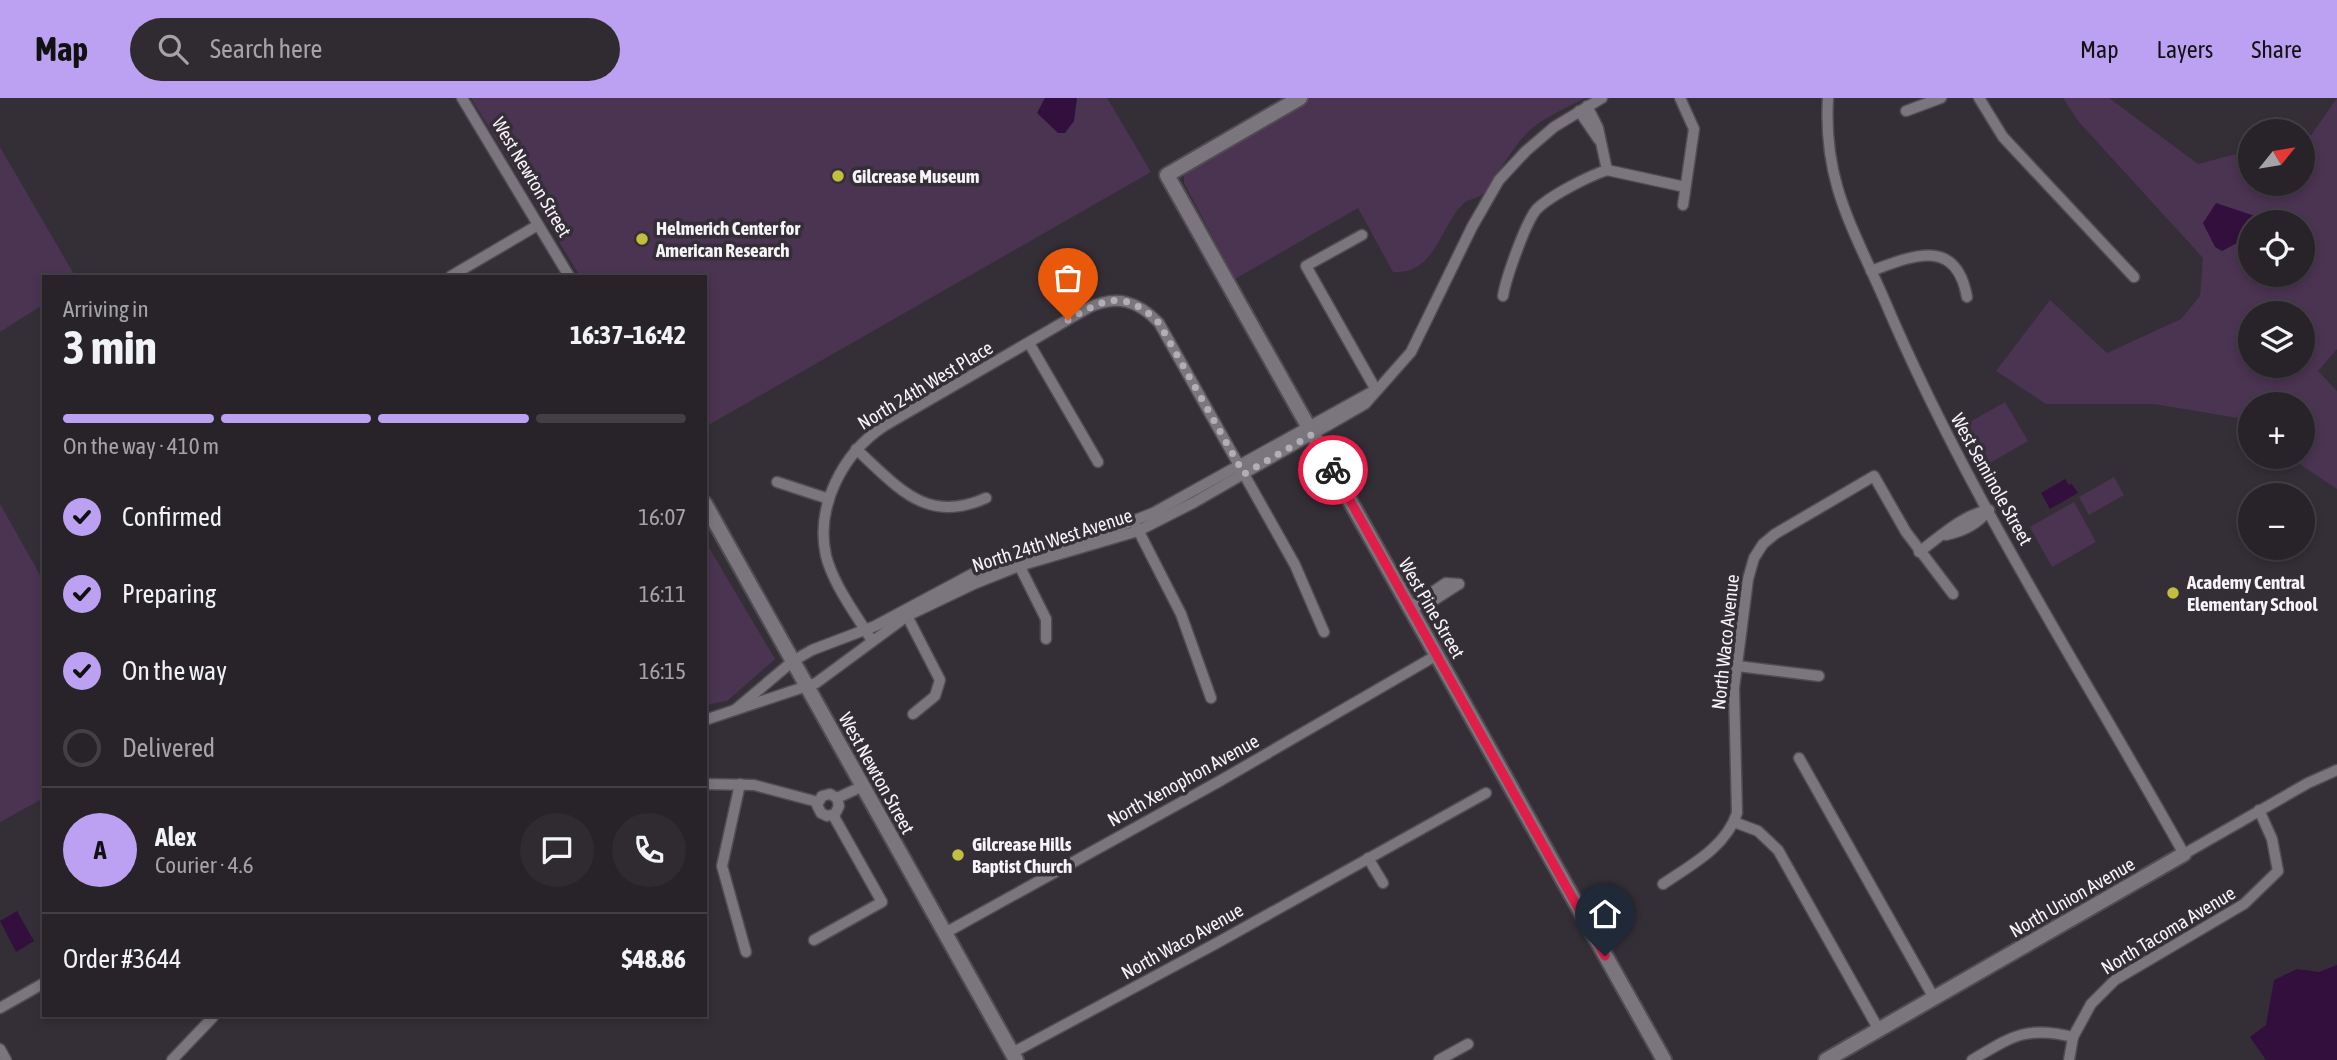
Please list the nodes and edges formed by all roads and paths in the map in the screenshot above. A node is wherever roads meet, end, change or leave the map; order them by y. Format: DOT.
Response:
graph roads {
  1 [pos="463,98"];
  2 [pos="1300,98"];
  3 [pos="1602,98"];
  4 [pos="1679,98"];
  5 [pos="1828,98"];
  6 [pos="1941,98"];
  7 [pos="1979,98"];
  8 [pos="1583,109"];
  9 [pos="1906,111"];
  10 [pos="1607,170"];
  11 [pos="1685,187"];
  12 [pos="1683,205"];
  13 [pos="538,225"];
  14 [pos="1362,234"];
  15 [pos="1871,271"];
  16 [pos="453,275"];
  17 [pos="568,275"];
  18 [pos="2134,277"];
  19 [pos="1503,296"];
  20 [pos="1967,296"];
  21 [pos="1029,343"];
  22 [pos="1376,390"];
  23 [pos="1310,430"];
  24 [pos="856,449"];
  25 [pos="1098,462"];
  26 [pos="1241,469"];
  27 [pos="777,482"];
  28 [pos="986,498"];
  29 [pos="829,499"];
  30 [pos="707,508"];
  31 [pos="1989,510"];
  32 [pos="1136,526"];
  33 [pos="1919,552"];
  34 [pos="1017,562"];
  35 [pos="1953,594"];
  36 [pos="906,613"];
  37 [pos="865,630"];
  38 [pos="1324,632"];
  39 [pos="1046,639"];
  40 [pos="872,641"];
  41 [pos="1437,655"];
  42 [pos="793,661"];
  43 [pos="1737,666"];
  44 [pos="1819,676"];
  45 [pos="807,687"];
  46 [pos="1211,698"];
  47 [pos="735,711"];
  48 [pos="913,714"];
  49 [pos="707,719"];
  50 [pos="1799,758"];
  51 [pos="2337,770"];
  52 [pos="707,784"];
  53 [pos="740,784"];
  54 [pos="863,786"];
  55 [pos="1486,793"];
  56 [pos="837,798"];
  57 [pos="818,802"];
  58 [pos="2259,810"];
  59 [pos="834,815"];
  60 [pos="1734,822"];
  61 [pos="2184,854"];
  62 [pos="1368,858"];
  63 [pos="1383,883"];
  64 [pos="1663,884"];
  65 [pos="945,933"];
  66 [pos="814,940"];
  67 [pos="746,952"];
  68 [pos="42,984"];
  69 [pos="1934,998"];
  70 [pos="0,1008"];
  71 [pos="213,1017"];
  72 [pos="1879,1030"];
  73 [pos="2073,1037"];
  74 [pos="1468,1044"];
  75 [pos="0,1049"];
  76 [pos="1014,1056"];
  77 [pos="6,1060"];
  78 [pos="172,1060"];
  79 [pos="1438,1060"];
  80 [pos="1664,1060"];
  81 [pos="1826,1060"];
  82 [pos="1972,1060"];
  83 [pos="2069,1060"];
  1 -- 13 [label="street, West Newton Street"];
  2 -- 23 [label="street, West Pine Street"];
  3 -- 8 [label="street, North 24th West Avenue"];
  4 -- 11 [label="street"];
  5 -- 15 [label="street, West Seminole Street"];
  6 -- 9 [label="street"];
  7 -- 18 [label="street"];
  8 -- 10 [label="street"];
  8 -- 22 [label="street, North 24th West Avenue"];
  10 -- 11 [label="street"];
  10 -- 19 [label="street"];
  11 -- 12 [label="street"];
  13 -- 16 [label="street"];
  13 -- 17 [label="street, West Newton Street"];
  14 -- 22 [label="street"];
  15 -- 20 [label="street"];
  15 -- 31 [label="street, West Seminole Street"];
  21 -- 24 [label="street, North 24th West Place"];
  21 -- 25 [label="street"];
  21 -- 26 [label="street, North 24th West Place"];
  22 -- 23 [label="street, North 24th West Avenue"];
  23 -- 26 [label="street, North 24th West Avenue"];
  23 -- 41 [label="street, West Pine Street"];
  24 -- 28 [label="street"];
  24 -- 29 [label="street, North 24th West Place"];
  26 -- 32 [label="street, North 24th West Avenue"];
  26 -- 38 [label="street"];
  27 -- 29 [label="street"];
  29 -- 37 [label="street, North 24th West Place"];
  30 -- 42 [label="street, West Newton Street"];
  31 -- 33 [label="street"];
  31 -- 61 [label="street, West Seminole Street"];
  32 -- 34 [label="street, North 24th West Avenue"];
  32 -- 46 [label="street"];
  33 -- 35 [label="street"];
  33 -- 43 [label="street, North Waco Avenue"];
  34 -- 36 [label="street, North 24th West Avenue"];
  34 -- 39 [label="street"];
  36 -- 37 [label="street, North 24th West Avenue"];
  36 -- 40 [label="street, North 24th West Avenue"];
  36 -- 48 [label="street"];
  37 -- 40 [label="street, North 24th West Place"];
  37 -- 42 [label="street, North 24th West Avenue"];
  40 -- 45 [label="street, North 24th West Avenue"];
  41 -- 65 [label="street, North Xenophon Avenue"];
  41 -- 80 [label="street, West Pine Street"];
  42 -- 45 [label="street, West Newton Street"];
  42 -- 47 [label="street, North 24th West Avenue"];
  43 -- 44 [label="street"];
  43 -- 60 [label="street, North Waco Avenue"];
  45 -- 47 [label="street, North 24th West Avenue"];
  45 -- 54 [label="street, West Newton Street"];
  47 -- 49 [label="street, North 24th West Avenue"];
  50 -- 69 [label="street"];
  51 -- 58 [label="street, North Union Avenue"];
  52 -- 53 [label="street"];
  53 -- 57 [label="street"];
  53 -- 67 [label="street"];
  54 -- 56 [label="street"];
  54 -- 65 [label="street, West Newton Street"];
  55 -- 62 [label="street, North Waco Avenue"];
  56 -- 57 [label="street"];
  56 -- 59 [label="street"];
  57 -- 59 [label="street"];
  58 -- 61 [label="street, North Union Avenue"];
  58 -- 73 [label="street, North Tacoma Avenue"];
  59 -- 66 [label="street"];
  60 -- 64 [label="street"];
  60 -- 72 [label="street"];
  61 -- 69 [label="street, North Union Avenue"];
  62 -- 63 [label="street"];
  62 -- 76 [label="street, North Waco Avenue"];
  65 -- 76 [label="street, West Newton Street"];
  68 -- 70 [label="street"];
  69 -- 72 [label="street, North Union Avenue"];
  71 -- 78 [label="street"];
  72 -- 81 [label="street, North Union Avenue"];
  73 -- 82 [label="street"];
  73 -- 83 [label="street, North Tacoma Avenue"];
  74 -- 79 [label="street"];
  75 -- 77 [label="street"];
}
